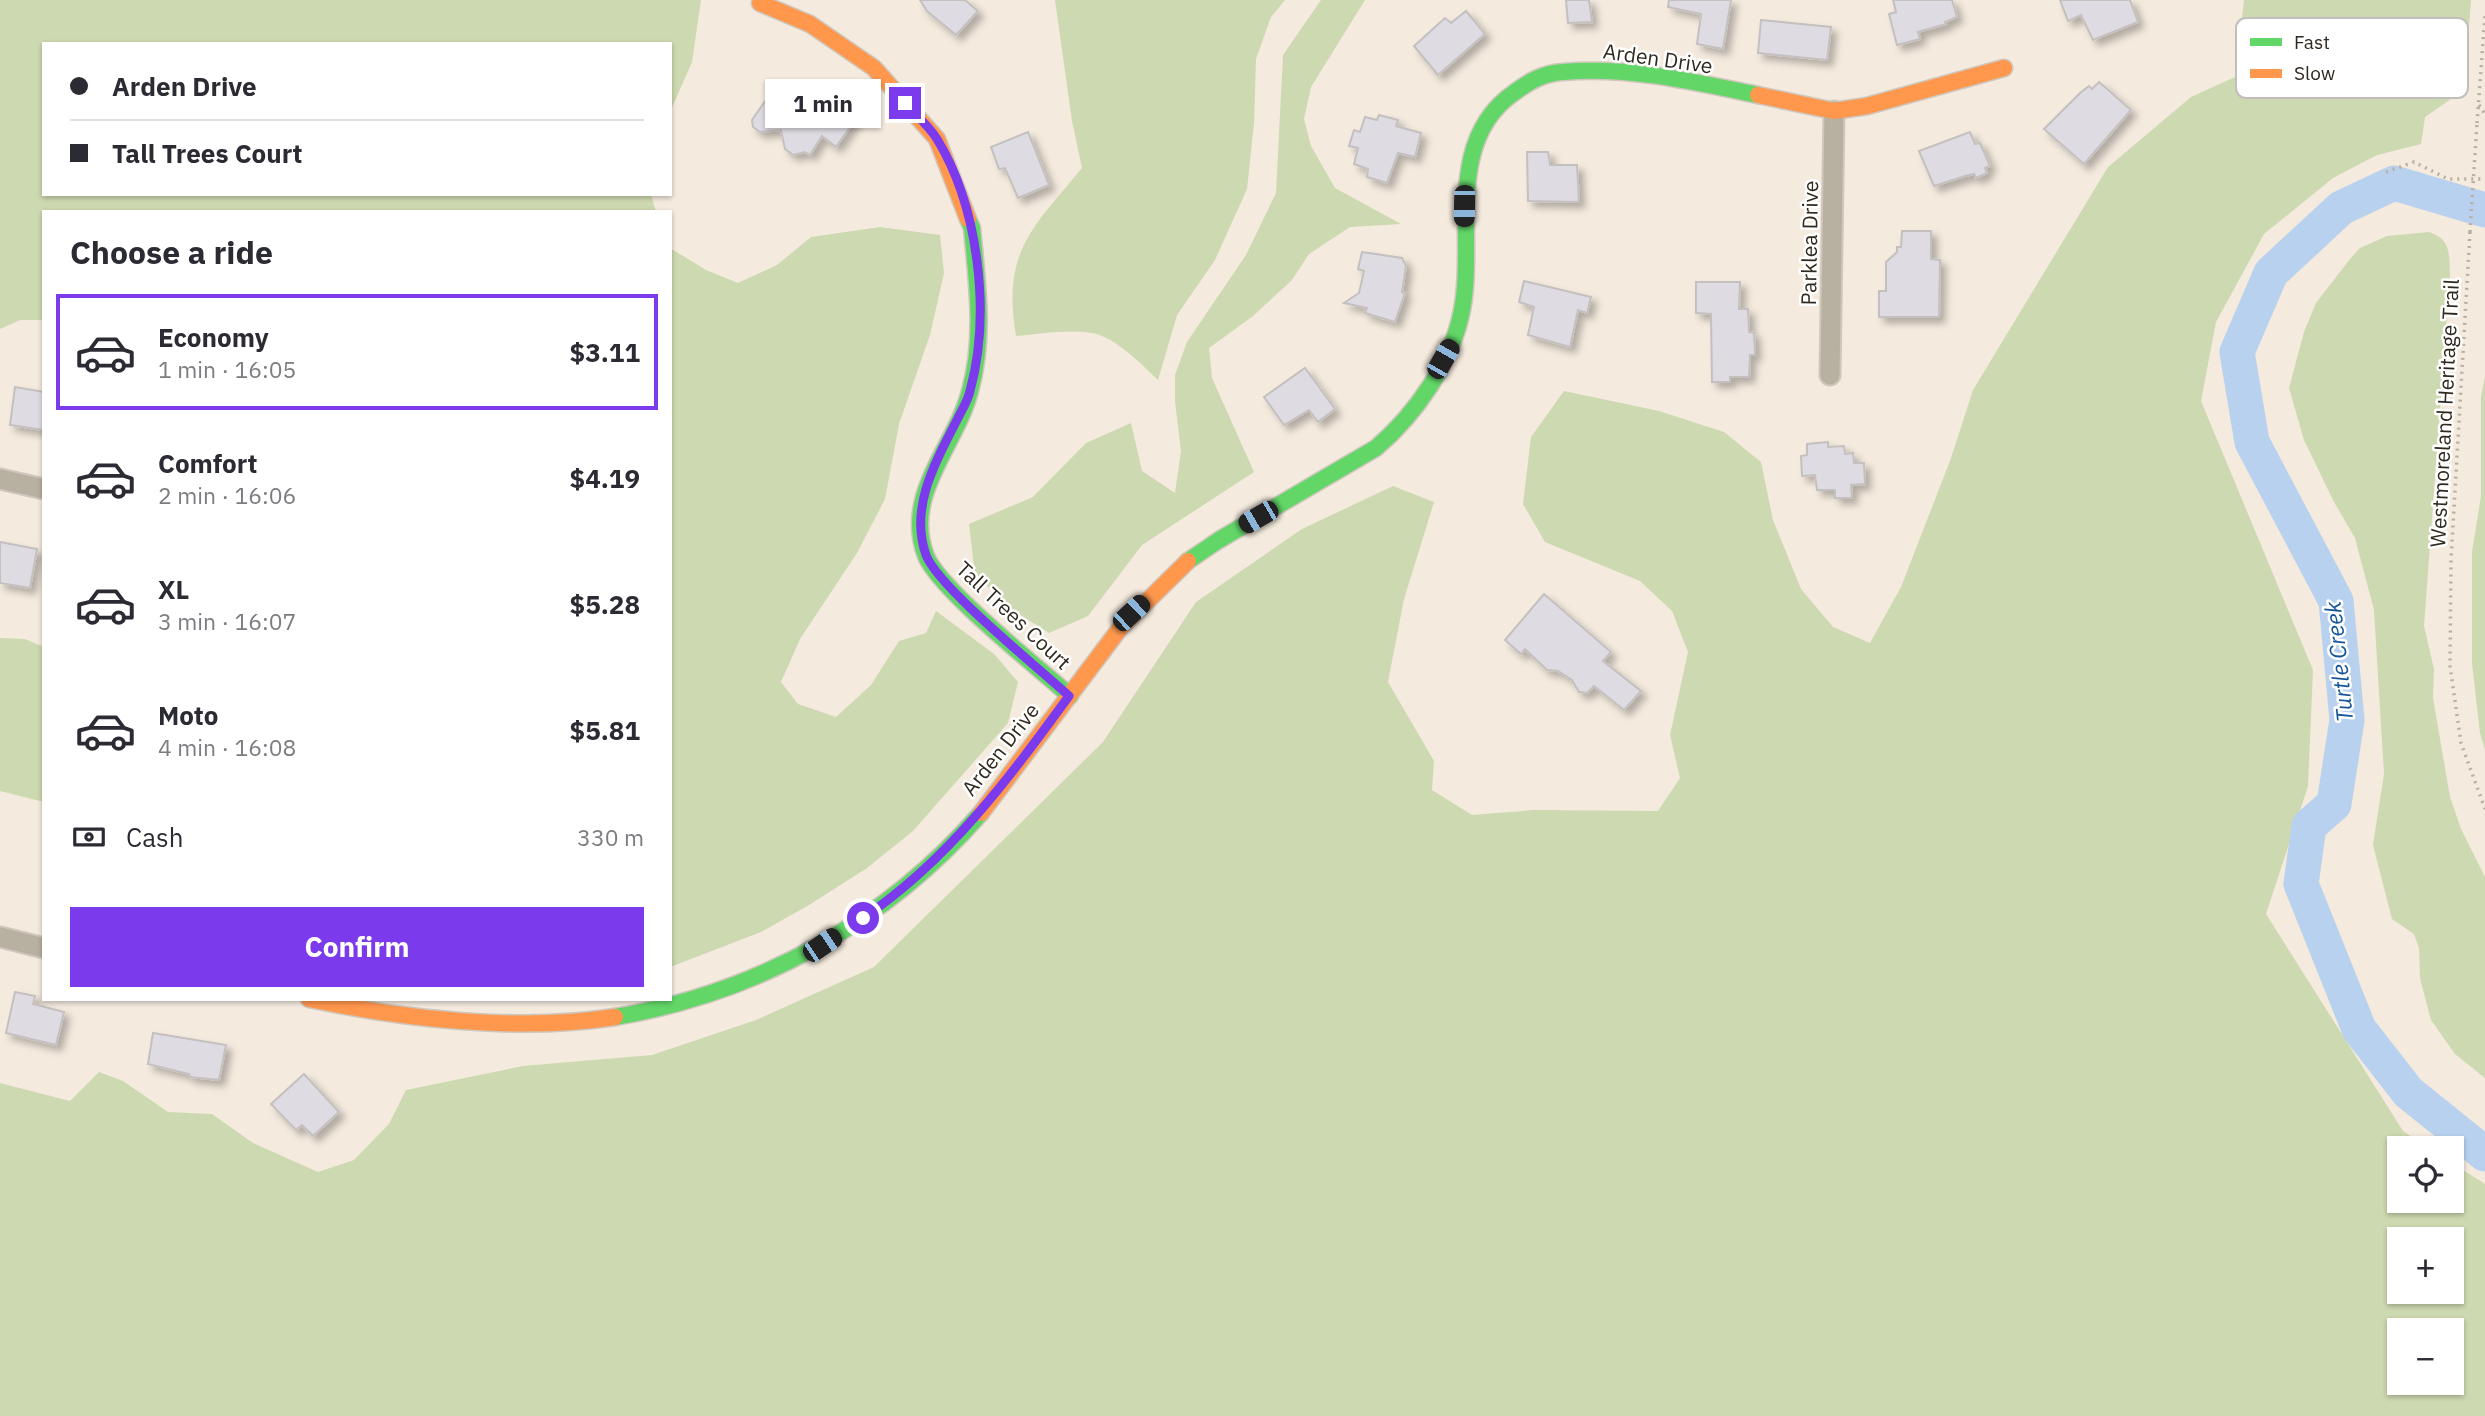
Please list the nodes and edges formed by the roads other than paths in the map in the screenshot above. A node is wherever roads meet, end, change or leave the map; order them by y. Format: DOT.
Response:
graph roads {
  1 [pos="760,4"];
  2 [pos="2004,68"];
  3 [pos="1834,111"];
  4 [pos="1830,375"];
  5 [pos="0,479"];
  6 [pos="42,489"];
  7 [pos="1069,696"];
  8 [pos="0,937"];
  9 [pos="42,948"];
  10 [pos="317,1001"];
  1 -- 7 [label="street, Tall Trees Court"];
  2 -- 3 [label="street, Arden Drive"];
  3 -- 4 [label="street, Parklea Drive"];
  3 -- 7 [label="street, Arden Drive"];
  5 -- 6 [label="street"];
  7 -- 10 [label="street, Arden Drive"];
  8 -- 9 [label="street"];
}
